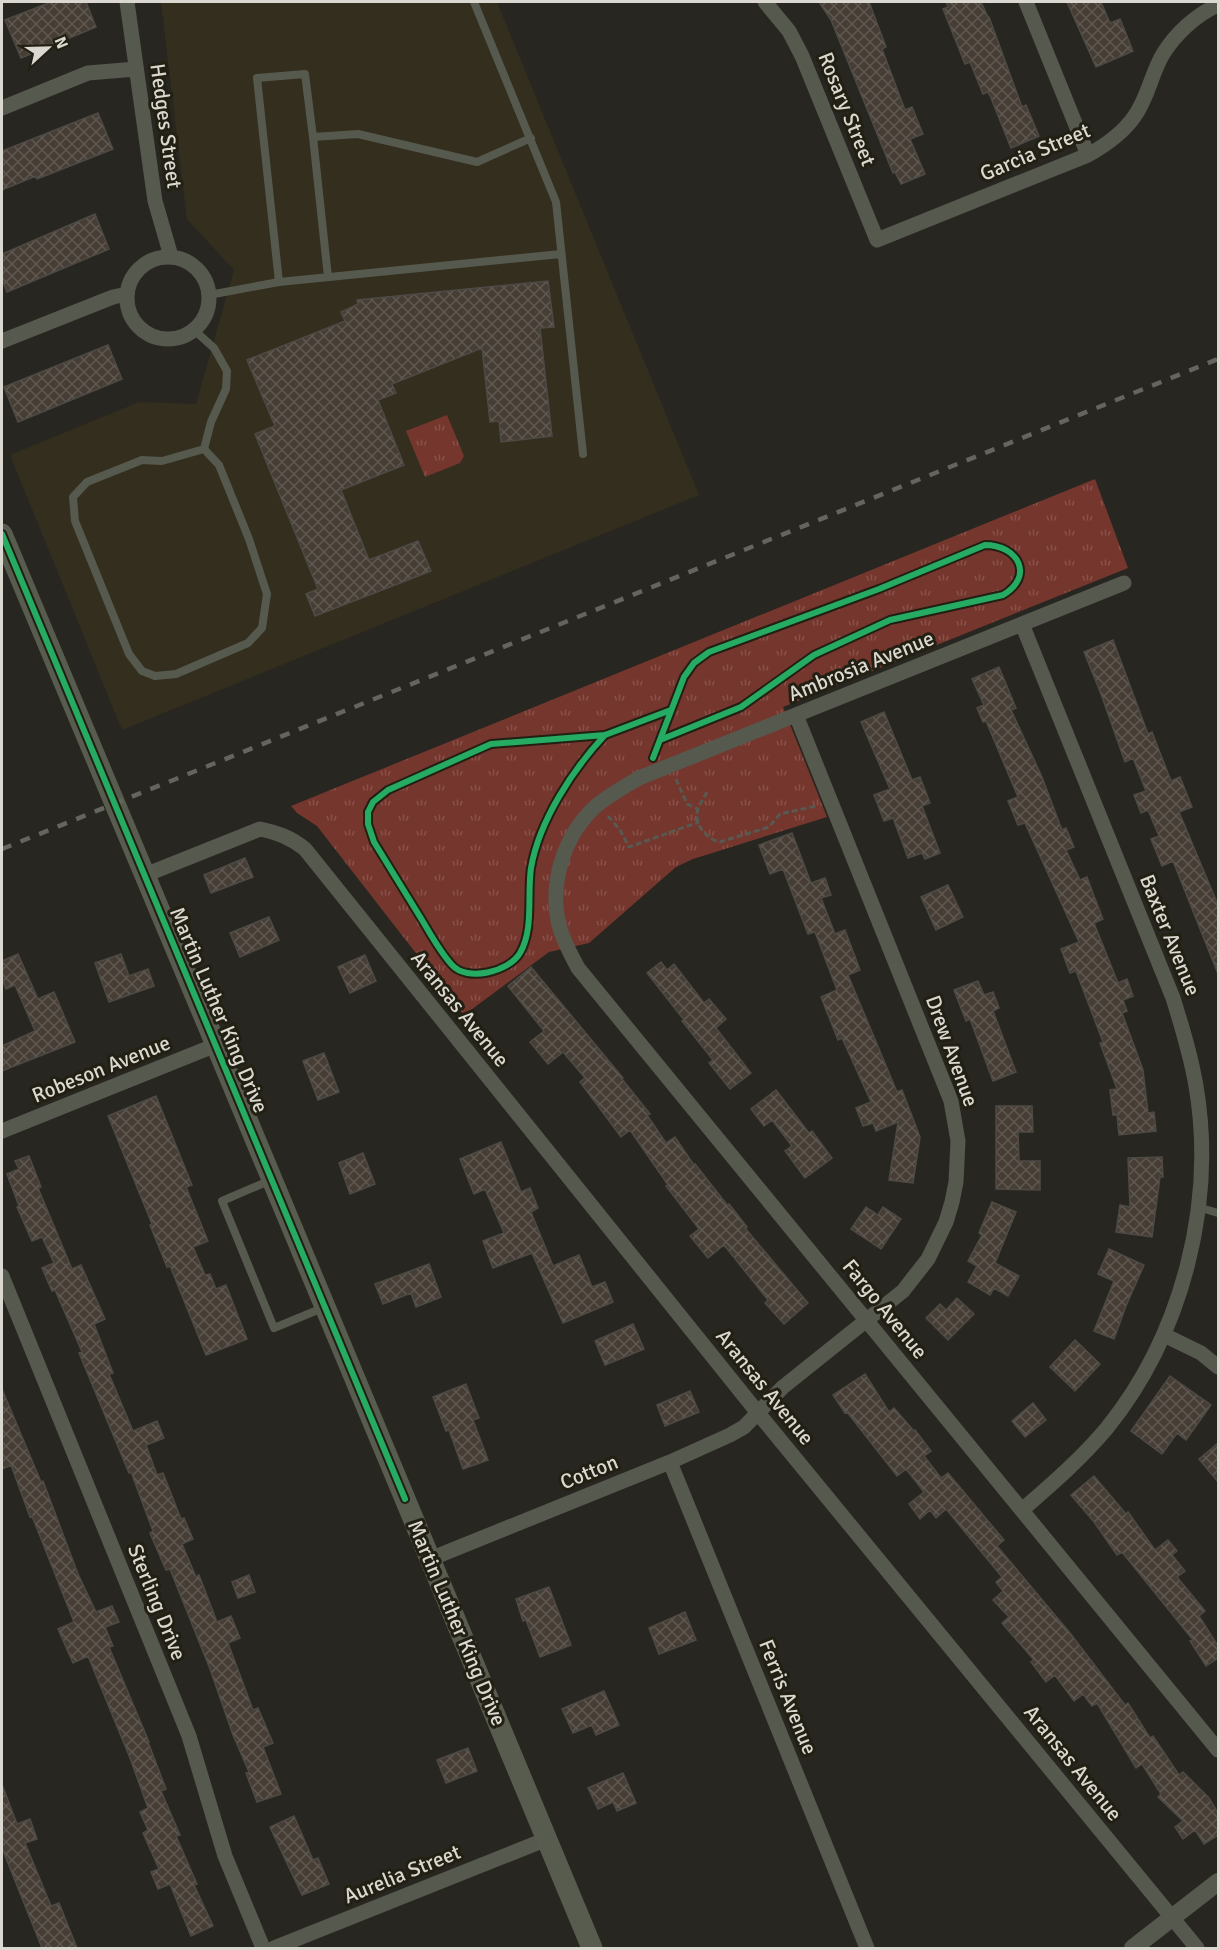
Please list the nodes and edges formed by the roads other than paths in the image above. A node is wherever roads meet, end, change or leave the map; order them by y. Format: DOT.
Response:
graph roads {
  1 [pos="127,2"];
  2 [pos="474,2"];
  3 [pos="765,2"];
  4 [pos="1026,2"];
  5 [pos="1218,5"];
  6 [pos="136,69"];
  7 [pos="2,108"];
  8 [pos="314,136"];
  9 [pos="531,138"];
  10 [pos="1088,155"];
  11 [pos="877,240"];
  12 [pos="561,254"];
  13 [pos="171,256"];
  14 [pos="328,277"];
  15 [pos="279,282"];
  16 [pos="127,294"];
  17 [pos="209,295"];
  18 [pos="194,330"];
  19 [pos="2,341"];
  20 [pos="204,448"];
  21 [pos="583,454"];
  22 [pos="2,534"];
  23 [pos="1124,583"];
  24 [pos="1022,624"];
  25 [pos="796,715"];
  26 [pos="145,875"];
  27 [pos="557,879"];
  28 [pos="216,1045"];
  29 [pos="2,1131"];
  30 [pos="273,1180"];
  31 [pos="1198,1208"];
  32 [pos="1218,1213"];
  33 [pos="2,1276"];
  34 [pos="325,1307"];
  35 [pos="867,1321"];
  36 [pos="1164,1335"];
  37 [pos="1218,1367"];
  38 [pos="758,1413"];
  39 [pos="670,1462"];
  40 [pos="1022,1510"];
  41 [pos="430,1559"];
  42 [pos="1218,1750"];
  43 [pos="547,1839"];
  44 [pos="1218,1882"];
  45 [pos="1173,1919"];
  46 [pos="1138,1947"];
  47 [pos="263,1948"];
  48 [pos="274,1948"];
  49 [pos="592,1948"];
  50 [pos="867,1948"];
  51 [pos="1197,1948"];
  1 -- 6 [label="street, Hedges Street"];
  2 -- 9 [label="lane"];
  3 -- 11 [label="street, Rosary Street"];
  4 -- 10 [label="street"];
  5 -- 10 [label="street, Garcia Street"];
  6 -- 7 [label="street"];
  6 -- 13 [label="street, Hedges Street"];
  8 -- 9 [label="lane"];
  8 -- 14 [label="lane"];
  8 -- 15 [label="lane"];
  9 -- 12 [label="lane"];
  10 -- 11 [label="street, Garcia Street"];
  12 -- 14 [label="lane"];
  12 -- 21 [label="lane"];
  13 -- 16 [label="street"];
  13 -- 17 [label="street"];
  14 -- 15 [label="lane"];
  15 -- 17 [label="lane"];
  16 -- 18 [label="street"];
  16 -- 19 [label="street"];
  17 -- 18 [label="street"];
  18 -- 20 [label="lane"];
  20 -- 20 [label="lane"];
  22 -- 26 [label="main road, Martin Luther King Drive"];
  23 -- 24 [label="street, Ambrosia Avenue"];
  24 -- 25 [label="street, Ambrosia Avenue"];
  24 -- 31 [label="street, Baxter Avenue"];
  25 -- 27 [label="street, Ambrosia Avenue"];
  25 -- 35 [label="street, Drew Avenue"];
  26 -- 28 [label="main road, Martin Luther King Drive"];
  26 -- 38 [label="street, Aransas Avenue"];
  27 -- 35 [label="street, Fargo Avenue"];
  28 -- 29 [label="street, Robeson Avenue"];
  28 -- 30 [label="main road, Martin Luther King Drive"];
  30 -- 34 [label="main road, Martin Luther King Drive"];
  30 -- 34 [label="lane"];
  31 -- 32 [label="lane"];
  31 -- 36 [label="street, Baxter Avenue"];
  33 -- 47 [label="street, Sterling Drive"];
  34 -- 41 [label="main road, Martin Luther King Drive"];
  35 -- 38 [label="street, Drew Avenue"];
  35 -- 40 [label="street, Fargo Avenue"];
  36 -- 37 [label="street"];
  36 -- 40 [label="street, Baxter Avenue"];
  38 -- 39 [label="street, Cotton"];
  38 -- 45 [label="street, Aransas Avenue"];
  39 -- 41 [label="street, Cotton"];
  39 -- 50 [label="street, Ferris Avenue"];
  40 -- 42 [label="street, Fargo Avenue"];
  41 -- 43 [label="main road, Martin Luther King Drive"];
  43 -- 48 [label="street, Aurelia Street"];
  43 -- 49 [label="main road, Martin Luther King Drive"];
  44 -- 45 [label="street"];
  45 -- 46 [label="street"];
  45 -- 51 [label="street, Aransas Avenue"];
}
